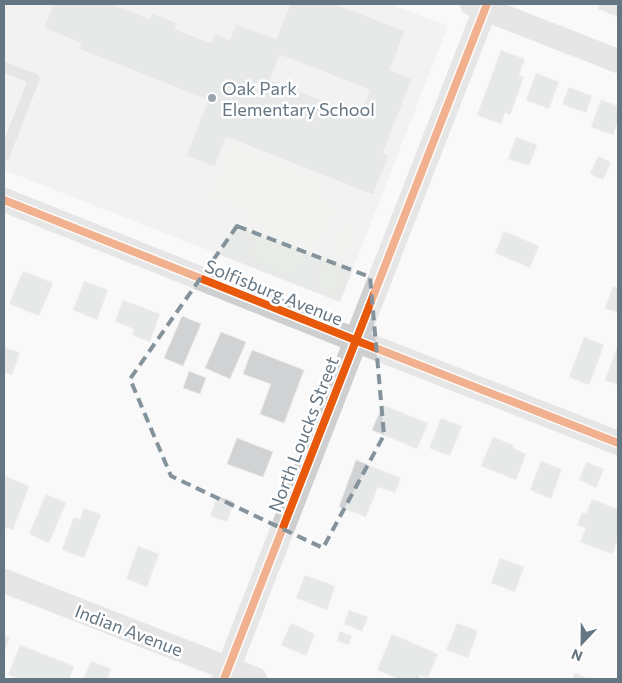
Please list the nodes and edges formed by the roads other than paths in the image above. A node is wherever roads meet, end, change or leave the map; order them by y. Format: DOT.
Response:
graph roads {
  1 [pos="482,5"];
  2 [pos="618,61"];
  3 [pos="4,67"];
  4 [pos="4,122"];
  5 [pos="15,127"];
  6 [pos="4,156"];
  7 [pos="4,200"];
  8 [pos="355,340"];
  9 [pos="618,443"];
  10 [pos="4,580"];
  11 [pos="226,674"];
  12 [pos="255,679"];
  1 -- 2 [label="street"];
  1 -- 8 [label="street, North Loucks Street"];
  3 -- 5 [label="lane"];
  4 -- 5 [label="lane"];
  5 -- 6 [label="lane"];
  7 -- 8 [label="street, Solfisburg Avenue"];
  8 -- 9 [label="street, Solfisburg Avenue"];
  8 -- 11 [label="street, North Loucks Street"];
  10 -- 11 [label="street, Indian Avenue"];
  11 -- 12 [label="street, Indian Avenue"];
}
